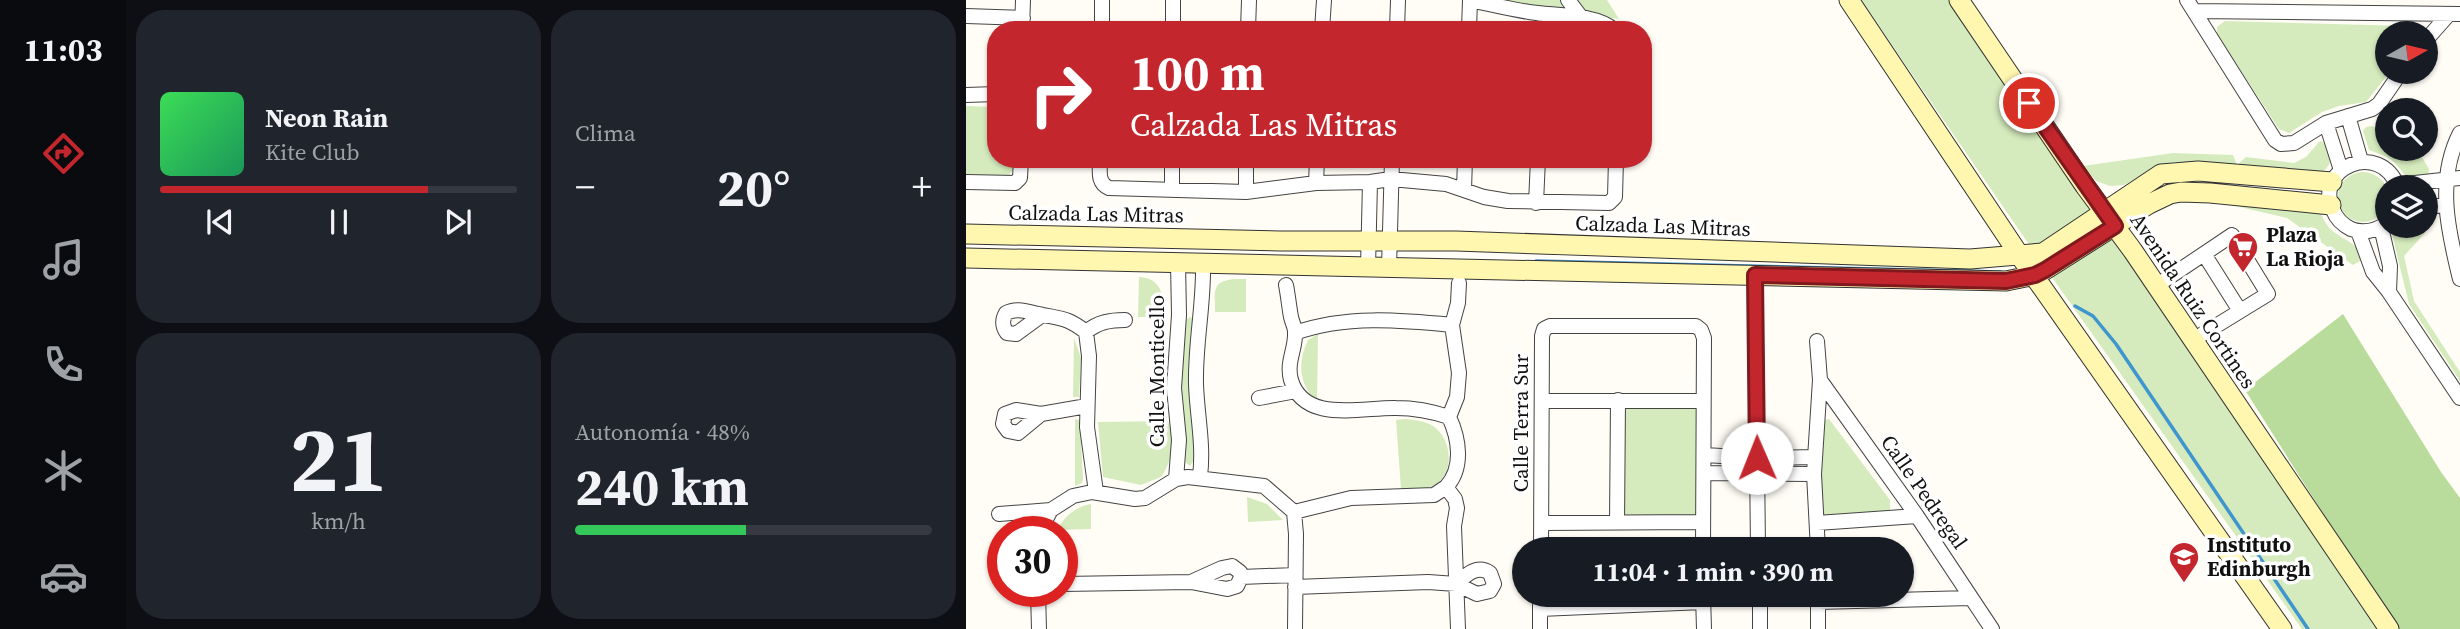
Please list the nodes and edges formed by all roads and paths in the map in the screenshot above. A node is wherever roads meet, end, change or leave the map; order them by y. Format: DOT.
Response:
graph roads {
  1 [pos="1023,0"];
  2 [pos="1102,0"];
  3 [pos="1173,0"];
  4 [pos="1249,0"];
  5 [pos="1324,0"];
  6 [pos="1398,0"];
  7 [pos="1470,0"];
  8 [pos="1568,0"];
  9 [pos="1849,0"];
  10 [pos="1959,0"];
  11 [pos="2191,5"];
  12 [pos="2364,7"];
  13 [pos="1545,14"];
  14 [pos="2454,14"];
  15 [pos="966,16"];
  16 [pos="1581,18"];
  17 [pos="1002,21"];
  18 [pos="1023,21"];
  19 [pos="1102,21"];
  20 [pos="1173,21"];
  21 [pos="1248,21"];
  22 [pos="1323,21"];
  23 [pos="1397,21"];
  24 [pos="1469,21"];
  25 [pos="1545,21"];
  26 [pos="1593,21"];
  27 [pos="2438,29"];
  28 [pos="2393,84"];
  29 [pos="987,94"];
  30 [pos="966,95"];
  31 [pos="2347,116"];
  32 [pos="2326,123"];
  33 [pos="2460,133"];
  34 [pos="2361,162"];
  35 [pos="1020,168"];
  36 [pos="1100,168"];
  37 [pos="1172,168"];
  38 [pos="1246,168"];
  39 [pos="1317,168"];
  40 [pos="1392,168"];
  41 [pos="1465,168"];
  42 [pos="1538,168"];
  43 [pos="1616,168"];
  44 [pos="2212,172"];
  45 [pos="2391,175"];
  46 [pos="2337,176"];
  47 [pos="2273,177"];
  48 [pos="2453,178"];
  49 [pos="1391,179"];
  50 [pos="966,182"];
  51 [pos="1370,182"];
  52 [pos="1316,183"];
  53 [pos="2085,186"];
  54 [pos="1172,190"];
  55 [pos="1464,190"];
  56 [pos="1245,192"];
  57 [pos="2210,193"];
  58 [pos="2271,199"];
  59 [pos="2138,200"];
  60 [pos="1536,203"];
  61 [pos="2331,205"];
  62 [pos="2445,205"];
  63 [pos="2438,206"];
  64 [pos="2110,220"];
  65 [pos="2375,230"];
  66 [pos="2358,231"];
  67 [pos="966,234"];
  68 [pos="2386,238"];
  69 [pos="1368,240"];
  70 [pos="1389,241"];
  71 [pos="2133,251"];
  72 [pos="2204,254"];
  73 [pos="2020,256"];
  74 [pos="966,258"];
  75 [pos="1178,263"];
  76 [pos="1203,264"];
  77 [pos="1368,268"];
  78 [pos="1389,268"];
  79 [pos="1755,275"];
  80 [pos="2035,275"];
  81 [pos="2460,279"];
  82 [pos="1459,283"];
  83 [pos="1286,285"];
  84 [pos="2156,286"];
  85 [pos="2389,292"];
  86 [pos="2240,311"];
  87 [pos="1042,315"];
  88 [pos="1125,320"];
  89 [pos="1452,325"];
  90 [pos="1086,332"];
  91 [pos="1295,333"];
  92 [pos="2193,340"];
  93 [pos="1817,341"];
  94 [pos="1820,380"];
  95 [pos="1296,391"];
  96 [pos="1259,398"];
  97 [pos="2460,398"];
  98 [pos="1618,400"];
  99 [pos="1542,401"];
  100 [pos="1703,401"];
  101 [pos="1087,406"];
  102 [pos="1041,414"];
  103 [pos="1449,417"];
  104 [pos="1704,455"];
  105 [pos="1815,457"];
  106 [pos="1757,458"];
  107 [pos="1704,473"];
  108 [pos="1756,474"];
  109 [pos="1814,474"];
  110 [pos="1188,477"];
  111 [pos="1446,487"];
  112 [pos="1097,492"];
  113 [pos="1051,510"];
  114 [pos="1294,512"];
  115 [pos="999,514"];
  116 [pos="1048,516"];
  117 [pos="1917,516"];
  118 [pos="1703,522"];
  119 [pos="1541,523"];
  120 [pos="1617,523"];
  121 [pos="1817,523"];
  122 [pos="1541,537"];
  123 [pos="1703,537"];
  124 [pos="1758,537"];
  125 [pos="1818,537"];
  126 [pos="1295,581"];
  127 [pos="1078,583"];
  128 [pos="1456,584"];
  129 [pos="1914,598"];
  130 [pos="1970,598"];
  131 [pos="1038,607"];
  132 [pos="1540,607"];
  133 [pos="1703,607"];
  134 [pos="1760,607"];
  135 [pos="1818,607"];
  136 [pos="1039,629"];
  137 [pos="1295,629"];
  138 [pos="1458,629"];
  139 [pos="1540,629"];
  140 [pos="1704,629"];
  141 [pos="1760,629"];
  142 [pos="1818,629"];
  143 [pos="1992,629"];
  144 [pos="2282,629"];
  145 [pos="2389,629"];
  1 -- 18 [label="street"];
  2 -- 19 [label="street"];
  3 -- 20 [label="street"];
  4 -- 21 [label="street"];
  5 -- 22 [label="street"];
  6 -- 23 [label="street"];
  7 -- 13 [label="street"];
  7 -- 24 [label="street"];
  8 -- 16 [label="street"];
  9 -- 73 [label="main road"];
  10 -- 53 [label="main road, Avenida Ruiz Cortines"];
  11 -- 12 [label="street"];
  11 -- 32 [label="street"];
  12 -- 14 [label="street"];
  13 -- 16 [label="street"];
  13 -- 25 [label="street"];
  14 -- 27 [label="street"];
  15 -- 17 [label="street"];
  16 -- 26 [label="street"];
  28 -- 31 [label="street"];
  29 -- 30 [label="street"];
  31 -- 32 [label="street"];
  31 -- 34 [label="street"];
  32 -- 46 [label="street"];
  33 -- 48 [label="street"];
  34 -- 45 [label="street"];
  34 -- 46 [label="street"];
  35 -- 50 [label="street"];
  36 -- 54 [label="street"];
  37 -- 54 [label="street"];
  38 -- 56 [label="street"];
  39 -- 52 [label="street"];
  40 -- 49 [label="street"];
  41 -- 55 [label="street"];
  42 -- 60 [label="street"];
  43 -- 60 [label="street"];
  44 -- 47 [label="main road, Calzada Las Mitras"];
  44 -- 57 [label="main road"];
  44 -- 59 [label="main road, Calzada Las Mitras"];
  46 -- 47 [label="main road, Calzada Las Mitras"];
  46 -- 61 [label="street"];
  47 -- 58 [label="main road"];
  48 -- 62 [label="street"];
  49 -- 51 [label="street"];
  49 -- 55 [label="street"];
  49 -- 70 [label="street"];
  51 -- 52 [label="street"];
  51 -- 69 [label="street"];
  52 -- 56 [label="street"];
  53 -- 59 [label="main road"];
  53 -- 64 [label="main road, Avenida Ruiz Cortines"];
  54 -- 56 [label="street"];
  55 -- 60 [label="street"];
  57 -- 58 [label="main road, Calzada Las Mitras"];
  57 -- 59 [label="main road, Calzada Las Mitras"];
  58 -- 61 [label="main road, Calzada Las Mitras"];
  59 -- 64 [label="main road, Calzada Las Mitras"];
  59 -- 71 [label="main road"];
  61 -- 66 [label="street"];
  62 -- 63 [label="street"];
  62 -- 81 [label="street"];
  64 -- 71 [label="main road, Avenida Ruiz Cortines"];
  64 -- 73 [label="main road, Calzada Las Mitras"];
  64 -- 80 [label="main road, Calzada Las Mitras"];
  65 -- 66 [label="street"];
  66 -- 85 [label="street"];
  67 -- 69 [label="main road, Calzada Las Mitras"];
  68 -- 85 [label="street"];
  69 -- 70 [label="main road, Calzada Las Mitras"];
  69 -- 77 [label="street"];
  70 -- 73 [label="main road, Calzada Las Mitras"];
  70 -- 78 [label="street"];
  71 -- 84 [label="main road, Avenida Ruiz Cortines"];
  72 -- 84 [label="street"];
  72 -- 86 [label="street"];
  72 -- 86 [label="street"];
  73 -- 80 [label="main road"];
  74 -- 75 [label="main road, Calzada Las Mitras"];
  75 -- 76 [label="main road, Calzada Las Mitras"];
  75 -- 110 [label="street, Calle Monticello"];
  76 -- 77 [label="main road, Calzada Las Mitras"];
  76 -- 110 [label="street, Calle Monticello"];
  77 -- 78 [label="main road, Calzada Las Mitras"];
  78 -- 79 [label="main road, Calzada Las Mitras"];
  79 -- 80 [label="main road, Calzada Las Mitras"];
  79 -- 106 [label="street"];
  80 -- 144 [label="main road"];
  82 -- 89 [label="street"];
  83 -- 91 [label="street"];
  84 -- 92 [label="main road, Avenida Ruiz Cortines"];
  85 -- 97 [label="street"];
  86 -- 92 [label="street"];
  87 -- 90 [label="street"];
  88 -- 90 [label="street"];
  89 -- 91 [label="street"];
  89 -- 103 [label="street"];
  90 -- 101 [label="street"];
  91 -- 95 [label="street"];
  92 -- 145 [label="main road, Avenida Ruiz Cortines"];
  93 -- 94 [label="street"];
  94 -- 105 [label="street"];
  94 -- 117 [label="street, Calle Pedregal"];
  95 -- 96 [label="street"];
  95 -- 103 [label="street"];
  98 -- 99 [label="street"];
  98 -- 100 [label="street"];
  98 -- 120 [label="street"];
  99 -- 100 [label="street, Calle Terra Sur"];
  99 -- 119 [label="street, Calle Terra Sur"];
  100 -- 104 [label="street, Calle Terra Sur"];
  101 -- 102 [label="street"];
  101 -- 112 [label="street"];
  103 -- 111 [label="street"];
  104 -- 106 [label="street"];
  104 -- 107 [label="street, Calle Terra Sur"];
  105 -- 106 [label="street"];
  105 -- 109 [label="street"];
  106 -- 108 [label="street"];
  107 -- 108 [label="street"];
  107 -- 118 [label="street, Calle Terra Sur"];
  108 -- 109 [label="street"];
  108 -- 124 [label="street"];
  109 -- 121 [label="street"];
  110 -- 112 [label="street"];
  110 -- 114 [label="street"];
  111 -- 114 [label="street"];
  111 -- 128 [label="street"];
  112 -- 113 [label="street"];
  113 -- 115 [label="street"];
  113 -- 116 [label="street"];
  114 -- 126 [label="street"];
  117 -- 121 [label="street"];
  117 -- 130 [label="street, Calle Pedregal"];
  118 -- 120 [label="street"];
  118 -- 123 [label="street, Calle Terra Sur"];
  119 -- 120 [label="street"];
  119 -- 122 [label="street, Calle Terra Sur"];
  121 -- 125 [label="street"];
  126 -- 127 [label="street"];
  126 -- 128 [label="street"];
  126 -- 137 [label="street"];
  128 -- 138 [label="street"];
  129 -- 130 [label="street"];
  130 -- 143 [label="street, Calle Pedregal"];
  131 -- 136 [label="street"];
  132 -- 139 [label="street"];
  133 -- 140 [label="street"];
  134 -- 141 [label="street"];
  135 -- 142 [label="street"];
}
